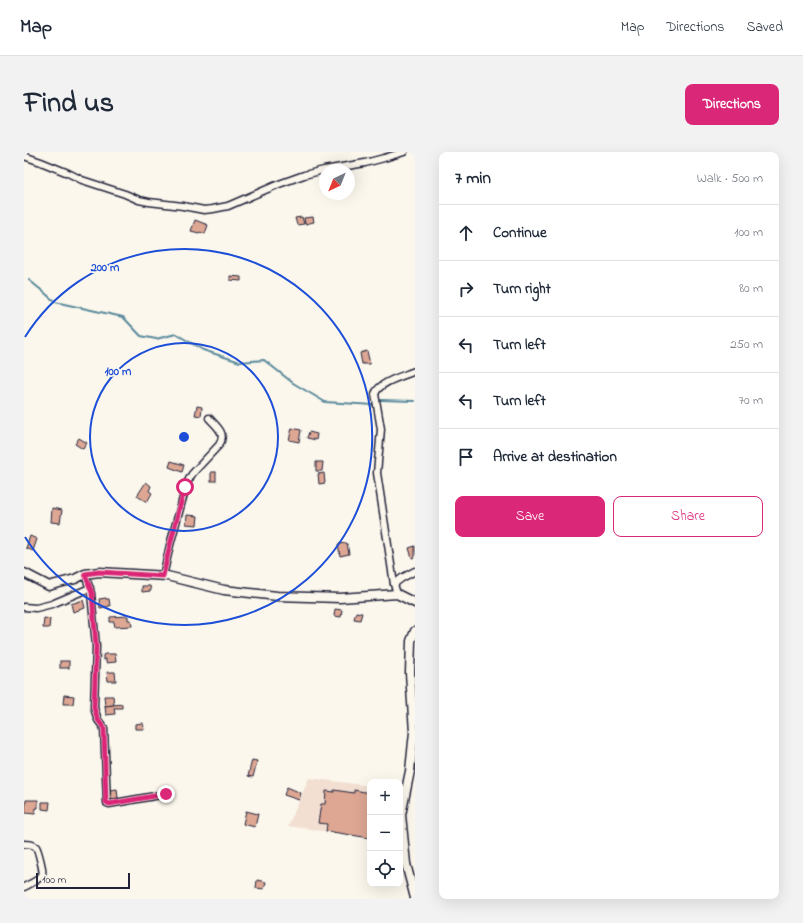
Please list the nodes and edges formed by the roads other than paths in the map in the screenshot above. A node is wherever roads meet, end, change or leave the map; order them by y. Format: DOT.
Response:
graph roads {
  1 [pos="404,152"];
  2 [pos="24,156"];
  3 [pos="415,371"];
  4 [pos="209,418"];
  5 [pos="415,571"];
  6 [pos="24,574"];
  7 [pos="85,574"];
  8 [pos="163,576"];
  9 [pos="394,584"];
  10 [pos="90,588"];
  11 [pos="397,594"];
  12 [pos="415,603"];
  13 [pos="24,607"];
  14 [pos="415,631"];
  15 [pos="414,732"];
  16 [pos="166,794"];
  17 [pos="24,844"];
  18 [pos="24,887"];
  19 [pos="415,898"];
  1 -- 2 [label="street"];
  3 -- 9 [label="street"];
  4 -- 8 [label="street"];
  5 -- 9 [label="street"];
  6 -- 7 [label="street"];
  7 -- 8 [label="street"];
  7 -- 10 [label="street"];
  8 -- 11 [label="street"];
  9 -- 11 [label="street"];
  10 -- 13 [label="street"];
  10 -- 16 [label="street"];
  11 -- 12 [label="street"];
  14 -- 15 [label="street"];
  15 -- 19 [label="street"];
  17 -- 18 [label="street"];
}
